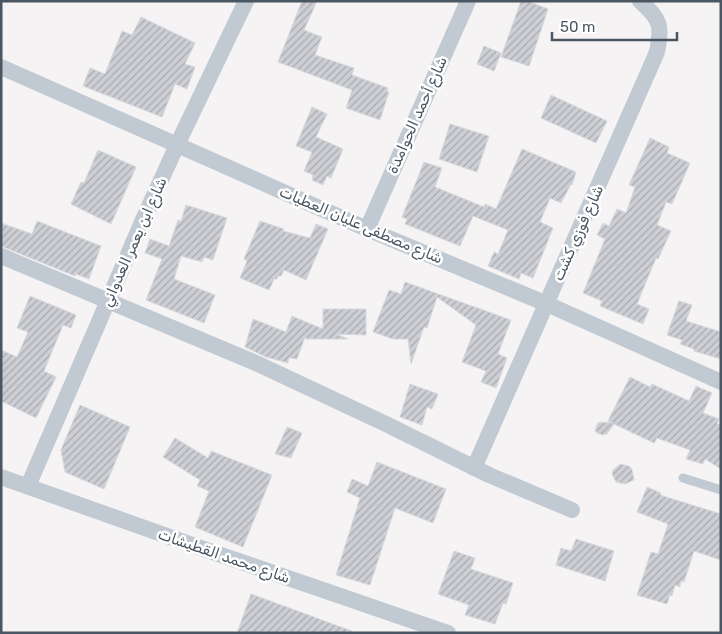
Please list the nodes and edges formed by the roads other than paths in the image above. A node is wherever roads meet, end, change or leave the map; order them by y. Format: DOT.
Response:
graph roads {
  1 [pos="246,1"];
  2 [pos="468,1"];
  3 [pos="640,1"];
  4 [pos="1,67"];
  5 [pos="177,145"];
  6 [pos="366,229"];
  7 [pos="1,256"];
  8 [pos="108,300"];
  9 [pos="547,304"];
  10 [pos="721,382"];
  11 [pos="474,468"];
  12 [pos="1,477"];
  13 [pos="683,478"];
  14 [pos="28,486"];
  15 [pos="721,490"];
  16 [pos="572,510"];
  17 [pos="448,633"];
  1 -- 5 [label="street, شارع ابن يعمر العدواني"];
  2 -- 6 [label="street, شارع أحمد الحوامدة"];
  3 -- 9 [label="street, شارع فوزي كشت"];
  4 -- 5 [label="street, شارع مصطفى عليان العطيات"];
  5 -- 6 [label="street, شارع مصطفى عليان العطيات"];
  5 -- 8 [label="street, شارع ابن يعمر العدواني"];
  6 -- 9 [label="street, شارع مصطفى عليان العطيات"];
  7 -- 8 [label="street"];
  8 -- 11 [label="street"];
  8 -- 14 [label="street, شارع ابن يعمر العدواني"];
  9 -- 10 [label="street, شارع مصطفى عليان العطيات"];
  9 -- 11 [label="street, شارع فوزي كشت"];
  11 -- 16 [label="street"];
  12 -- 14 [label="street, شارع محمد القطيشات"];
  13 -- 15 [label="lane"];
  14 -- 17 [label="street, شارع محمد القطيشات"];
}
